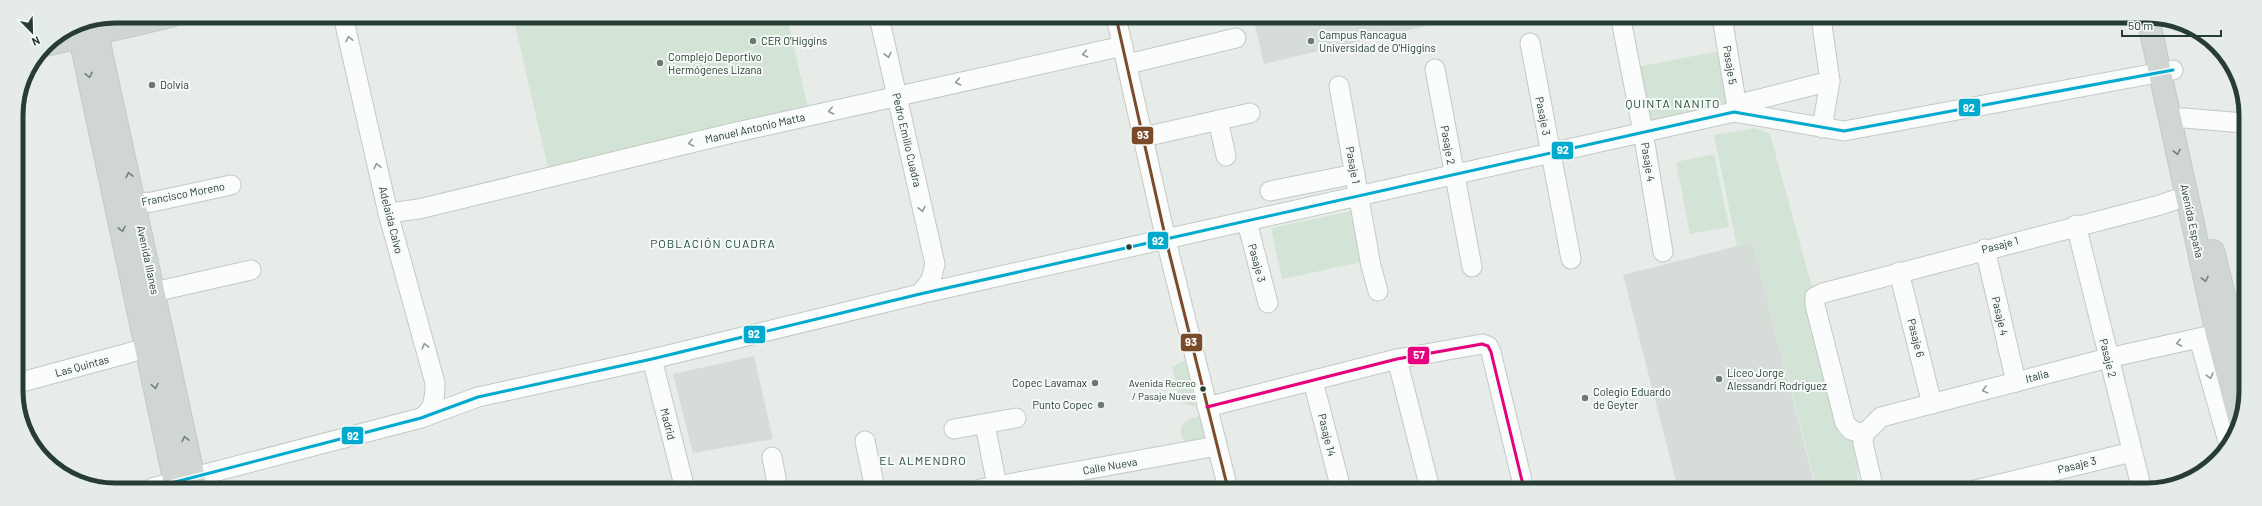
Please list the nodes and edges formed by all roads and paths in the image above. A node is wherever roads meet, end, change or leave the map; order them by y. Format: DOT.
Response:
graph roads {
  1 [pos="122,23"];
  2 [pos="345,23"];
  3 [pos="880,23"];
  4 [pos="1117,23"];
  5 [pos="1723,23"];
  6 [pos="1822,23"];
  7 [pos="2150,23"];
  8 [pos="1622,25"];
  9 [pos="2163,25"];
  10 [pos="87,28"];
  11 [pos="68,36"];
  12 [pos="1236,38"];
  13 [pos="1530,43"];
  14 [pos="1125,55"];
  15 [pos="1435,69"];
  16 [pos="2167,71"];
  17 [pos="1830,81"];
  18 [pos="1339,86"];
  19 [pos="897,95"];
  20 [pos="1737,109"];
  21 [pos="1250,113"];
  22 [pos="2177,118"];
  23 [pos="1218,120"];
  24 [pos="2239,123"];
  25 [pos="1822,128"];
  26 [pos="1643,132"];
  27 [pos="1144,137"];
  28 [pos="1550,153"];
  29 [pos="1226,156"];
  30 [pos="1355,174"];
  31 [pos="1453,176"];
  32 [pos="231,185"];
  33 [pos="1270,191"];
  34 [pos="2186,196"];
  35 [pos="1359,197"];
  36 [pos="135,203"];
  37 [pos="388,214"];
  38 [pos="1247,222"];
  39 [pos="2076,225"];
  40 [pos="1166,240"];
  41 [pos="1985,249"];
  42 [pos="1663,252"];
  43 [pos="1571,259"];
  44 [pos="935,264"];
  45 [pos="1472,267"];
  46 [pos="251,270"];
  47 [pos="1899,272"];
  48 [pos="961,285"];
  49 [pos="1378,291"];
  50 [pos="154,292"];
  51 [pos="920,294"];
  52 [pos="1268,303"];
  53 [pos="2223,332"];
  54 [pos="147,348"];
  55 [pos="2108,358"];
  56 [pos="652,359"];
  57 [pos="1397,359"];
  58 [pos="2239,364"];
  59 [pos="1313,380"];
  60 [pos="23,382"];
  61 [pos="2016,382"];
  62 [pos="435,383"];
  63 [pos="478,397"];
  64 [pos="1932,404"];
  65 [pos="1208,407"];
  66 [pos="2237,407"];
  67 [pos="421,418"];
  68 [pos="1016,418"];
  69 [pos="985,424"];
  70 [pos="954,429"];
  71 [pos="1864,434"];
  72 [pos="2228,434"];
  73 [pos="865,441"];
  74 [pos="1217,446"];
  75 [pos="2132,452"];
  76 [pos="772,457"];
  77 [pos="1061,482"];
  78 [pos="185,483"];
  79 [pos="185,483"];
  80 [pos="189,483"];
  81 [pos="683,483"];
  82 [pos="777,483"];
  83 [pos="874,483"];
  84 [pos="988,483"];
  85 [pos="1046,483"];
  86 [pos="1226,483"];
  87 [pos="1339,483"];
  88 [pos="1428,483"];
  89 [pos="1523,483"];
  90 [pos="1872,483"];
  91 [pos="2004,483"];
  92 [pos="2140,483"];
  1 -- 10 [label="main road"];
  37 -- 2 [label="street, Adelaida Calvo, one-way"];
  3 -- 19 [label="street, Pedro Emilio Cuadra, one-way"];
  4 -- 14 [label="street"];
  5 -- 20 [label="street, Pasaje 5"];
  6 -- 17 [label="street"];
  7 -- 16 [label="main road, Avenida España"];
  8 -- 26 [label="street, Pasaje 4"];
  9 -- 16 [label="main road, Avenida España"];
  10 -- 11 [label="main road"];
  36 -- 10 [label="main road, Avenida Illanes, one-way"];
  10 -- 54 [label="main road, Avenida Illanes, one-way"];
  12 -- 14 [label="street, Manuel Antonio Matta"];
  13 -- 28 [label="street, Pasaje 3"];
  14 -- 19 [label="street, Manuel Antonio Matta, one-way"];
  14 -- 27 [label="street"];
  15 -- 31 [label="street, Pasaje 2"];
  16 -- 22 [label="main road, Avenida España"];
  16 -- 25 [label="street"];
  17 -- 20 [label="street"];
  17 -- 25 [label="street"];
  18 -- 30 [label="street, Pasaje 1"];
  19 -- 37 [label="street, Manuel Antonio Matta, one-way"];
  19 -- 44 [label="street, Pedro Emilio Cuadra, one-way"];
  20 -- 25 [label="street"];
  20 -- 26 [label="street"];
  21 -- 23 [label="street"];
  22 -- 24 [label="street"];
  22 -- 34 [label="main road, Avenida España, one-way"];
  22 -- 53 [label="main road, Avenida España"];
  23 -- 27 [label="street"];
  23 -- 29 [label="street"];
  26 -- 28 [label="street"];
  26 -- 42 [label="street, Pasaje 4"];
  27 -- 40 [label="street"];
  28 -- 31 [label="street"];
  28 -- 43 [label="street, Pasaje 3"];
  30 -- 33 [label="street"];
  30 -- 35 [label="street, Pasaje 1"];
  31 -- 35 [label="street"];
  31 -- 45 [label="street, Pasaje 2"];
  32 -- 36 [label="street, Francisco Moreno"];
  34 -- 39 [label="street, Pasaje 1"];
  34 -- 53 [label="main road, Avenida España, one-way"];
  35 -- 38 [label="street"];
  35 -- 49 [label="street, Pasaje 1"];
  36 -- 50 [label="main road, Avenida Illanes"];
  62 -- 37 [label="street, Adelaida Calvo, one-way"];
  38 -- 40 [label="street"];
  38 -- 52 [label="street, Pasaje 3"];
  39 -- 41 [label="street, Pasaje 1"];
  39 -- 55 [label="street, Pasaje 2"];
  40 -- 48 [label="street"];
  40 -- 65 [label="street"];
  41 -- 47 [label="street, Pasaje 1"];
  41 -- 61 [label="street, Pasaje 4"];
  44 -- 48 [label="street, Pedro Emilio Cuadra"];
  44 -- 51 [label="street"];
  46 -- 50 [label="street"];
  47 -- 64 [label="street, Pasaje 6"];
  47 -- 71 [label="street, Pasaje 1"];
  48 -- 51 [label="street"];
  79 -- 50 [label="main road, Avenida Illanes, one-way"];
  51 -- 56 [label="street"];
  53 -- 55 [label="street, Italia, one-way"];
  53 -- 58 [label="main road, Avenida España"];
  53 -- 66 [label="main road, Avenida España"];
  53 -- 72 [label="street, Avenida España, one-way"];
  54 -- 60 [label="street, Las Quintas"];
  54 -- 78 [label="main road, Avenida Illanes, one-way"];
  55 -- 61 [label="street, Italia"];
  55 -- 75 [label="street, Pasaje 2"];
  56 -- 63 [label="street"];
  56 -- 81 [label="street, Madrid"];
  57 -- 59 [label="street"];
  57 -- 88 [label="street"];
  57 -- 89 [label="street"];
  59 -- 65 [label="street"];
  59 -- 87 [label="street, Pasaje 14"];
  61 -- 64 [label="street, Italia, one-way"];
  62 -- 63 [label="street"];
  62 -- 67 [label="street, Adelaida Calvo"];
  63 -- 67 [label="street"];
  64 -- 71 [label="street, Italia"];
  65 -- 74 [label="street"];
  67 -- 80 [label="street"];
  68 -- 69 [label="street"];
  69 -- 70 [label="street"];
  69 -- 84 [label="street"];
  71 -- 90 [label="street"];
  73 -- 83 [label="street"];
  74 -- 77 [label="street, Calle Nueva"];
  74 -- 86 [label="street"];
  75 -- 91 [label="street, Pasaje 3"];
  75 -- 92 [label="street, Pasaje 2"];
  76 -- 82 [label="street"];
  77 -- 85 [label="street, Calle Nueva"];
}
